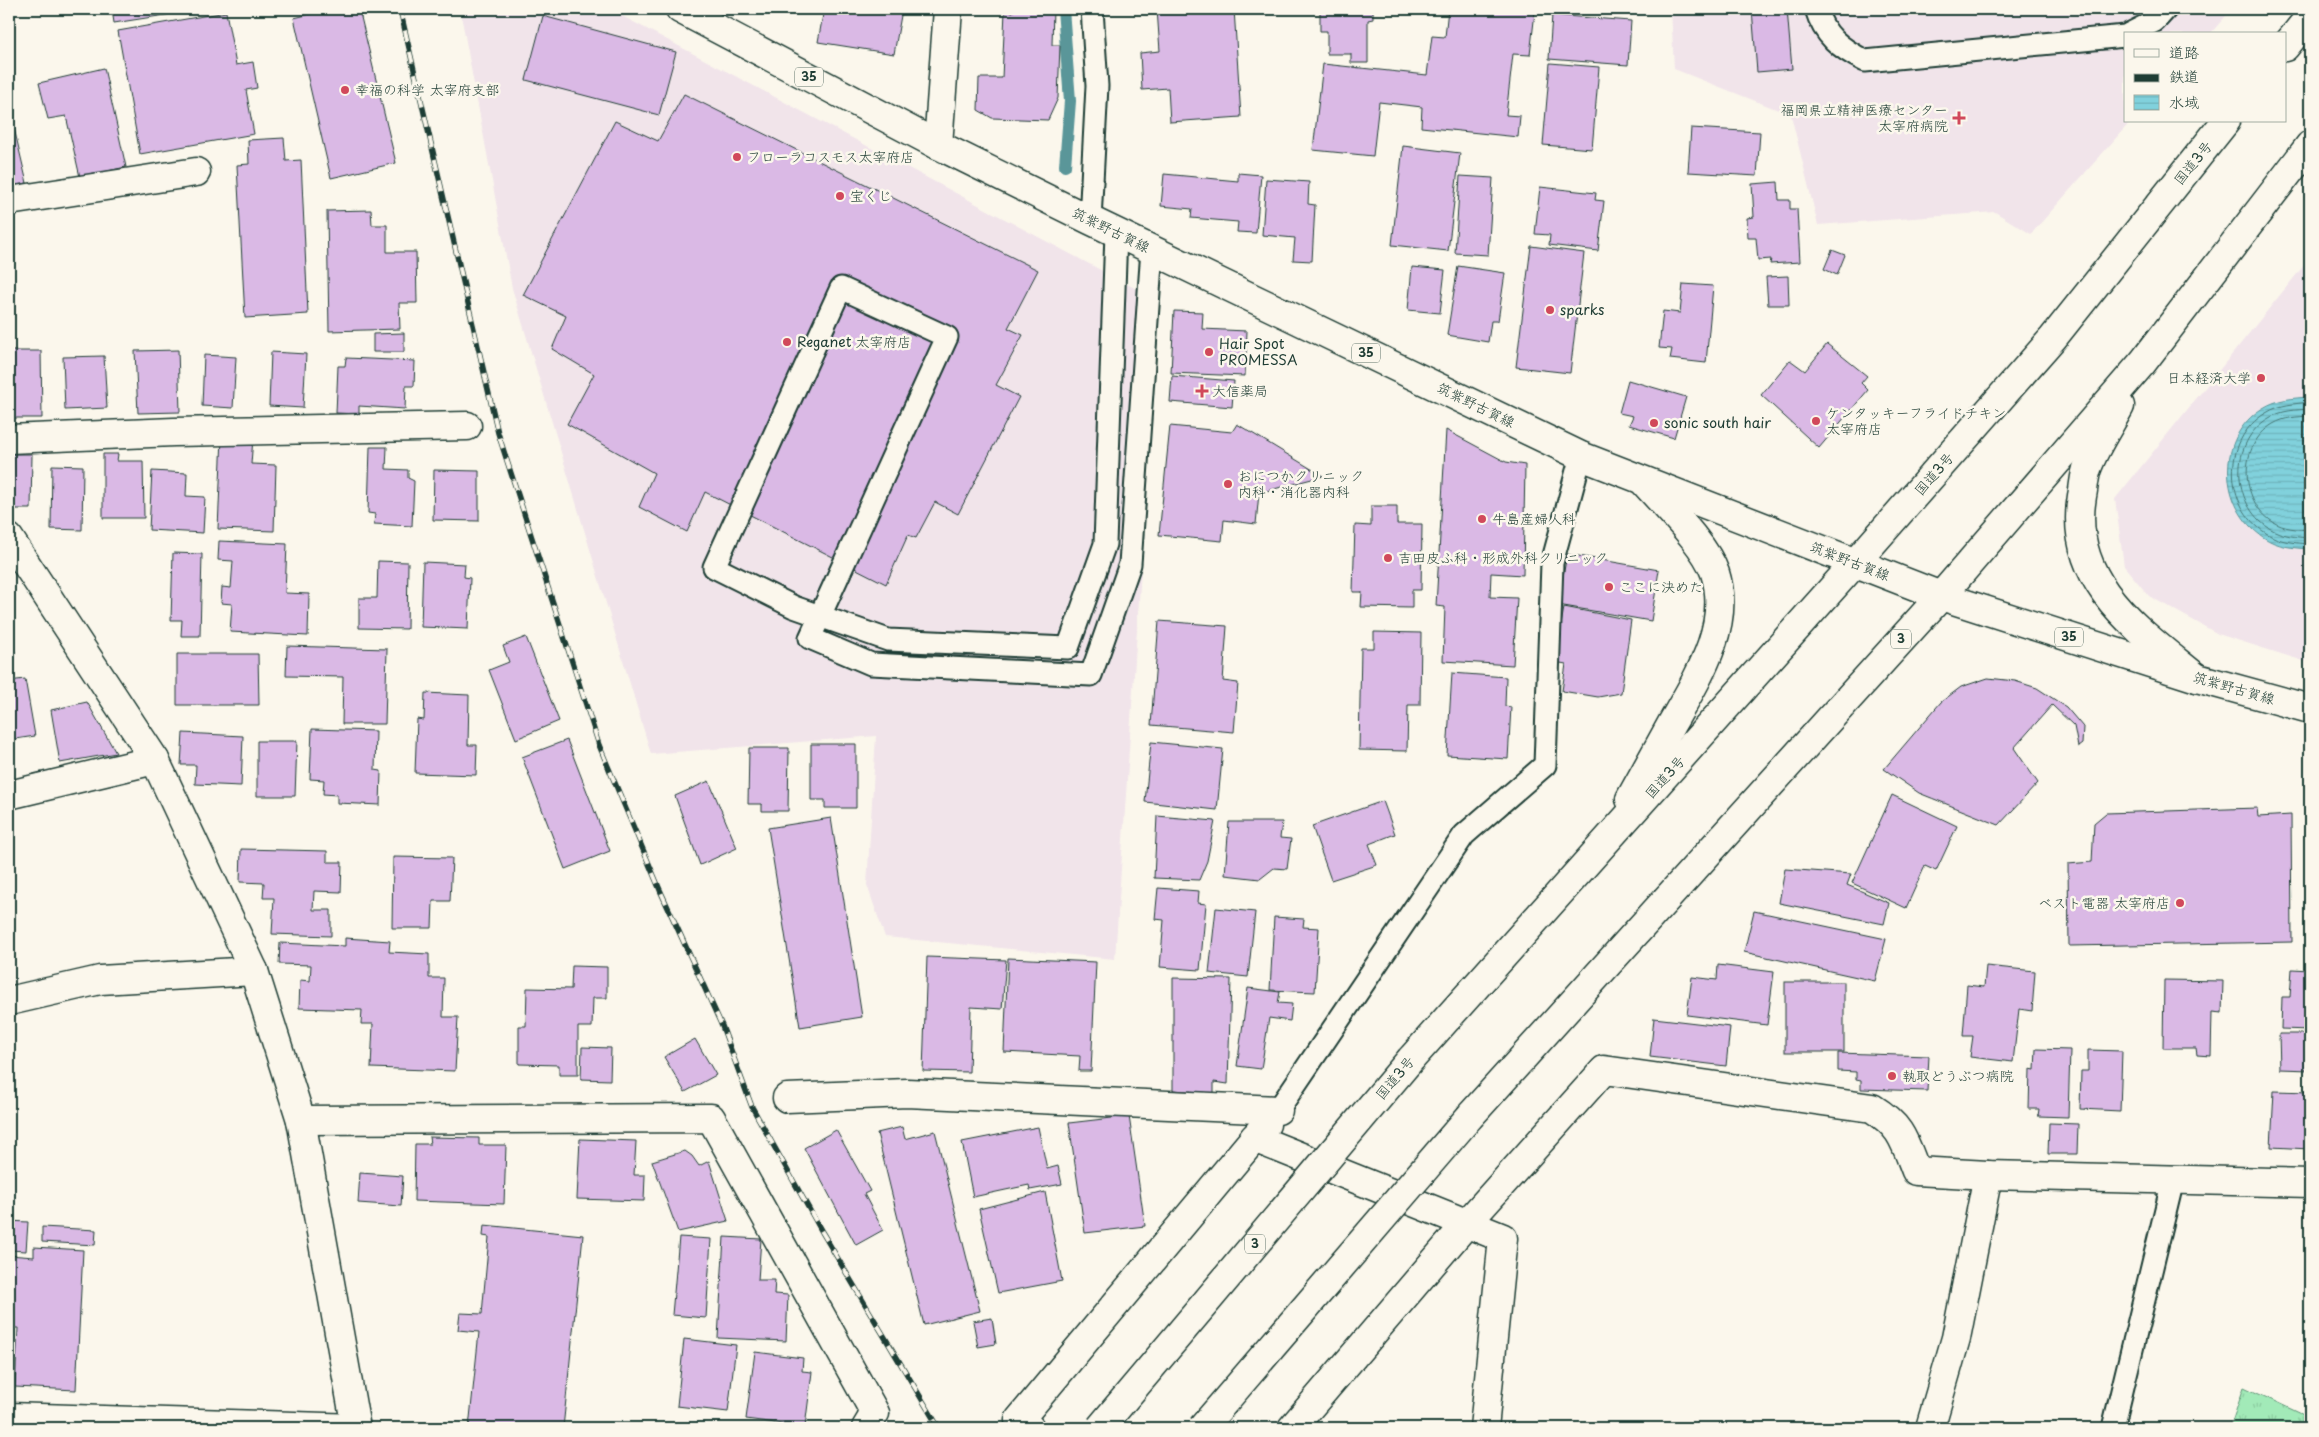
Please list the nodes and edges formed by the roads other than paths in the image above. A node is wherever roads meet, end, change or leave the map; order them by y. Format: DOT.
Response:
graph roads {
  1 [pos="680,9"];
  2 [pos="948,9"];
  3 [pos="1092,9"];
  4 [pos="1816,9"];
  5 [pos="2166,9"];
  6 [pos="2310,16"];
  7 [pos="2133,32"];
  8 [pos="2124,36"];
  9 [pos="2286,46"];
  10 [pos="2225,122"];
  11 [pos="938,145"];
  12 [pos="2310,145"];
  13 [pos="196,172"];
  14 [pos="9,201"];
  15 [pos="1090,220"];
  16 [pos="1116,233"];
  17 [pos="1152,250"];
  18 [pos="2143,362"];
  19 [pos="467,426"];
  20 [pos="9,439"];
  21 [pos="1580,456"];
  22 [pos="1646,483"];
  23 [pos="9,538"];
  24 [pos="1855,563"];
  25 [pos="1941,596"];
  26 [pos="820,616"];
  27 [pos="2197,678"];
  28 [pos="2310,709"];
  29 [pos="155,760"];
  30 [pos="9,795"];
  31 [pos="1605,844"];
  32 [pos="254,971"];
  33 [pos="9,1000"];
  34 [pos="787,1098"];
  35 [pos="1278,1110"];
  36 [pos="301,1120"];
  37 [pos="1254,1138"];
  38 [pos="1988,1175"];
  39 [pos="2173,1180"];
  40 [pos="2310,1183"];
  41 [pos="1467,1223"];
  42 [pos="9,1416"];
  43 [pos="356,1428"];
  44 [pos="866,1428"];
  45 [pos="1030,1428"];
  46 [pos="1100,1428"];
  47 [pos="1202,1428"];
  48 [pos="1292,1428"];
  49 [pos="1484,1428"];
  50 [pos="1930,1428"];
  51 [pos="2113,1428"];
  1 -- 11 [label="main road, 筑紫野古賀線 / 35"];
  2 -- 11 [label="main road"];
  3 -- 15 [label="lane"];
  4 -- 8 [label="lane"];
  5 -- 7 [label="lane"];
  6 -- 9 [label="main road"];
  10 -- 24 [label="main road, 国道3号 / 3"];
  11 -- 15 [label="main road, 筑紫野古賀線 / 35"];
  12 -- 18 [label="main road, 3"];
  13 -- 14 [label="main road"];
  15 -- 16 [label="main road, 筑紫野古賀線 / 35"];
  16 -- 17 [label="main road, 筑紫野古賀線 / 35"];
  16 -- 26 [label="lane"];
  17 -- 21 [label="main road, 筑紫野古賀線 / 35"];
  17 -- 26 [label="lane"];
  18 -- 25 [label="main road, 3"];
  18 -- 27 [label="main road"];
  19 -- 20 [label="main road"];
  21 -- 22 [label="main road, 筑紫野古賀線 / 35"];
  21 -- 35 [label="lane"];
  22 -- 24 [label="main road, 筑紫野古賀線 / 35"];
  22 -- 31 [label="main road"];
  23 -- 29 [label="main road"];
  24 -- 25 [label="main road, 筑紫野古賀線 / 35"];
  24 -- 31 [label="main road, 国道3号 / 3"];
  25 -- 27 [label="main road, 筑紫野古賀線 / 35"];
  25 -- 47 [label="main road, 3, bridge"];
  26 -- 26 [label="lane"];
  27 -- 28 [label="main road, 筑紫野古賀線 / 35"];
  29 -- 30 [label="main road"];
  29 -- 32 [label="main road"];
  31 -- 46 [label="main road, 国道3号 / 3, bridge"];
  32 -- 33 [label="main road"];
  32 -- 36 [label="main road"];
  34 -- 35 [label="main road"];
  35 -- 37 [label="main road"];
  36 -- 43 [label="main road"];
  36 -- 44 [label="main road"];
  37 -- 41 [label="main road"];
  37 -- 45 [label="main road"];
  38 -- 39 [label="main road"];
  38 -- 41 [label="main road"];
  38 -- 50 [label="main road"];
  39 -- 40 [label="main road"];
  39 -- 51 [label="lane"];
  41 -- 48 [label="main road"];
  41 -- 49 [label="main road"];
  42 -- 43 [label="main road"];
}
